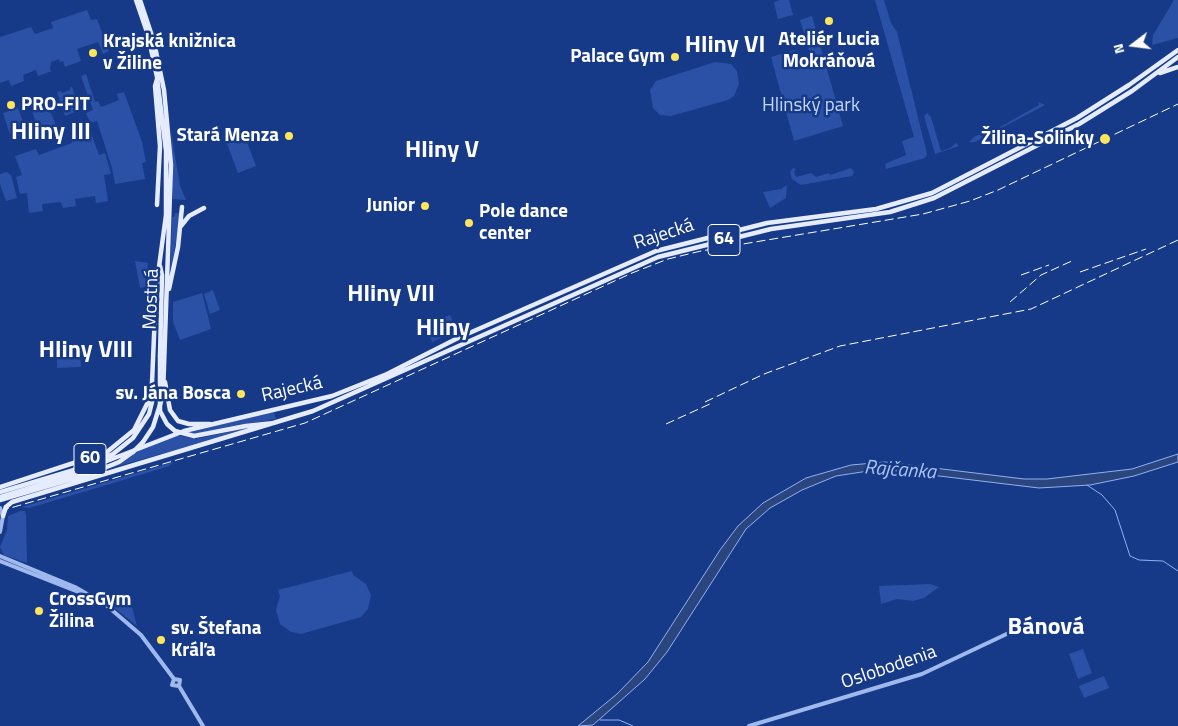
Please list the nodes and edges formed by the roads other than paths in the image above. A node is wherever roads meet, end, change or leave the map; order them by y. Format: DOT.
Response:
graph roads {
  1 [pos="136,0"];
  2 [pos="140,0"];
  3 [pos="1178,50"];
  4 [pos="1178,57"];
  5 [pos="1178,67"];
  6 [pos="1154,76"];
  7 [pos="157,77"];
  8 [pos="157,204"];
  9 [pos="182,207"];
  10 [pos="204,208"];
  11 [pos="180,227"];
  12 [pos="159,263"];
  13 [pos="166,298"];
  14 [pos="164,373"];
  15 [pos="150,394"];
  16 [pos="278,423"];
  17 [pos="211,424"];
  18 [pos="112,458"];
  19 [pos="87,466"];
  20 [pos="93,477"];
  21 [pos="75,478"];
  22 [pos="0,486"];
  23 [pos="59,488"];
  24 [pos="0,492"];
  25 [pos="0,496"];
  26 [pos="0,500"];
  27 [pos="0,508"];
  28 [pos="3,516"];
  29 [pos="0,532"];
  30 [pos="0,556"];
  31 [pos="0,560"];
  32 [pos="89,595"];
  33 [pos="1032,622"];
  34 [pos="203,726"];
  35 [pos="749,726"];
  1 -- 7 [label="main road, Mostná / 60"];
  2 -- 13 [label="main road, Mostná / 60"];
  3 -- 17 [label="main road, Rajecká / 64"];
  4 -- 6 [label="main road"];
  5 -- 6 [label="main road"];
  6 -- 16 [label="main road, Rajecká / 64"];
  7 -- 8 [label="main road"];
  7 -- 12 [label="main road, Mostná / 60"];
  9 -- 11 [label="main road"];
  10 -- 11 [label="main road"];
  11 -- 13 [label="main road"];
  12 -- 15 [label="main road, Mostná / 60"];
  12 -- 16 [label="main road, bridge"];
  13 -- 14 [label="main road, Mostná / 60"];
  14 -- 17 [label="main road"];
  14 -- 21 [label="main road, Mostná / 60, bridge"];
  15 -- 19 [label="main road"];
  15 -- 22 [label="main road, Mostná / 60"];
  16 -- 20 [label="main road"];
  17 -- 18 [label="main road"];
  18 -- 19 [label="main road"];
  18 -- 25 [label="main road"];
  19 -- 24 [label="main road"];
  20 -- 21 [label="main road"];
  20 -- 23 [label="main road"];
  21 -- 23 [label="main road"];
  21 -- 26 [label="main road, Mostná / 60"];
  23 -- 28 [label="main road, bridge"];
  27 -- 28 [label="street, bridge"];
  28 -- 29 [label="street"];
  30 -- 32 [label="street"];
  31 -- 32 [label="street"];
  32 -- 34 [label="street"];
  33 -- 35 [label="street, Oslobodenia"];
}
